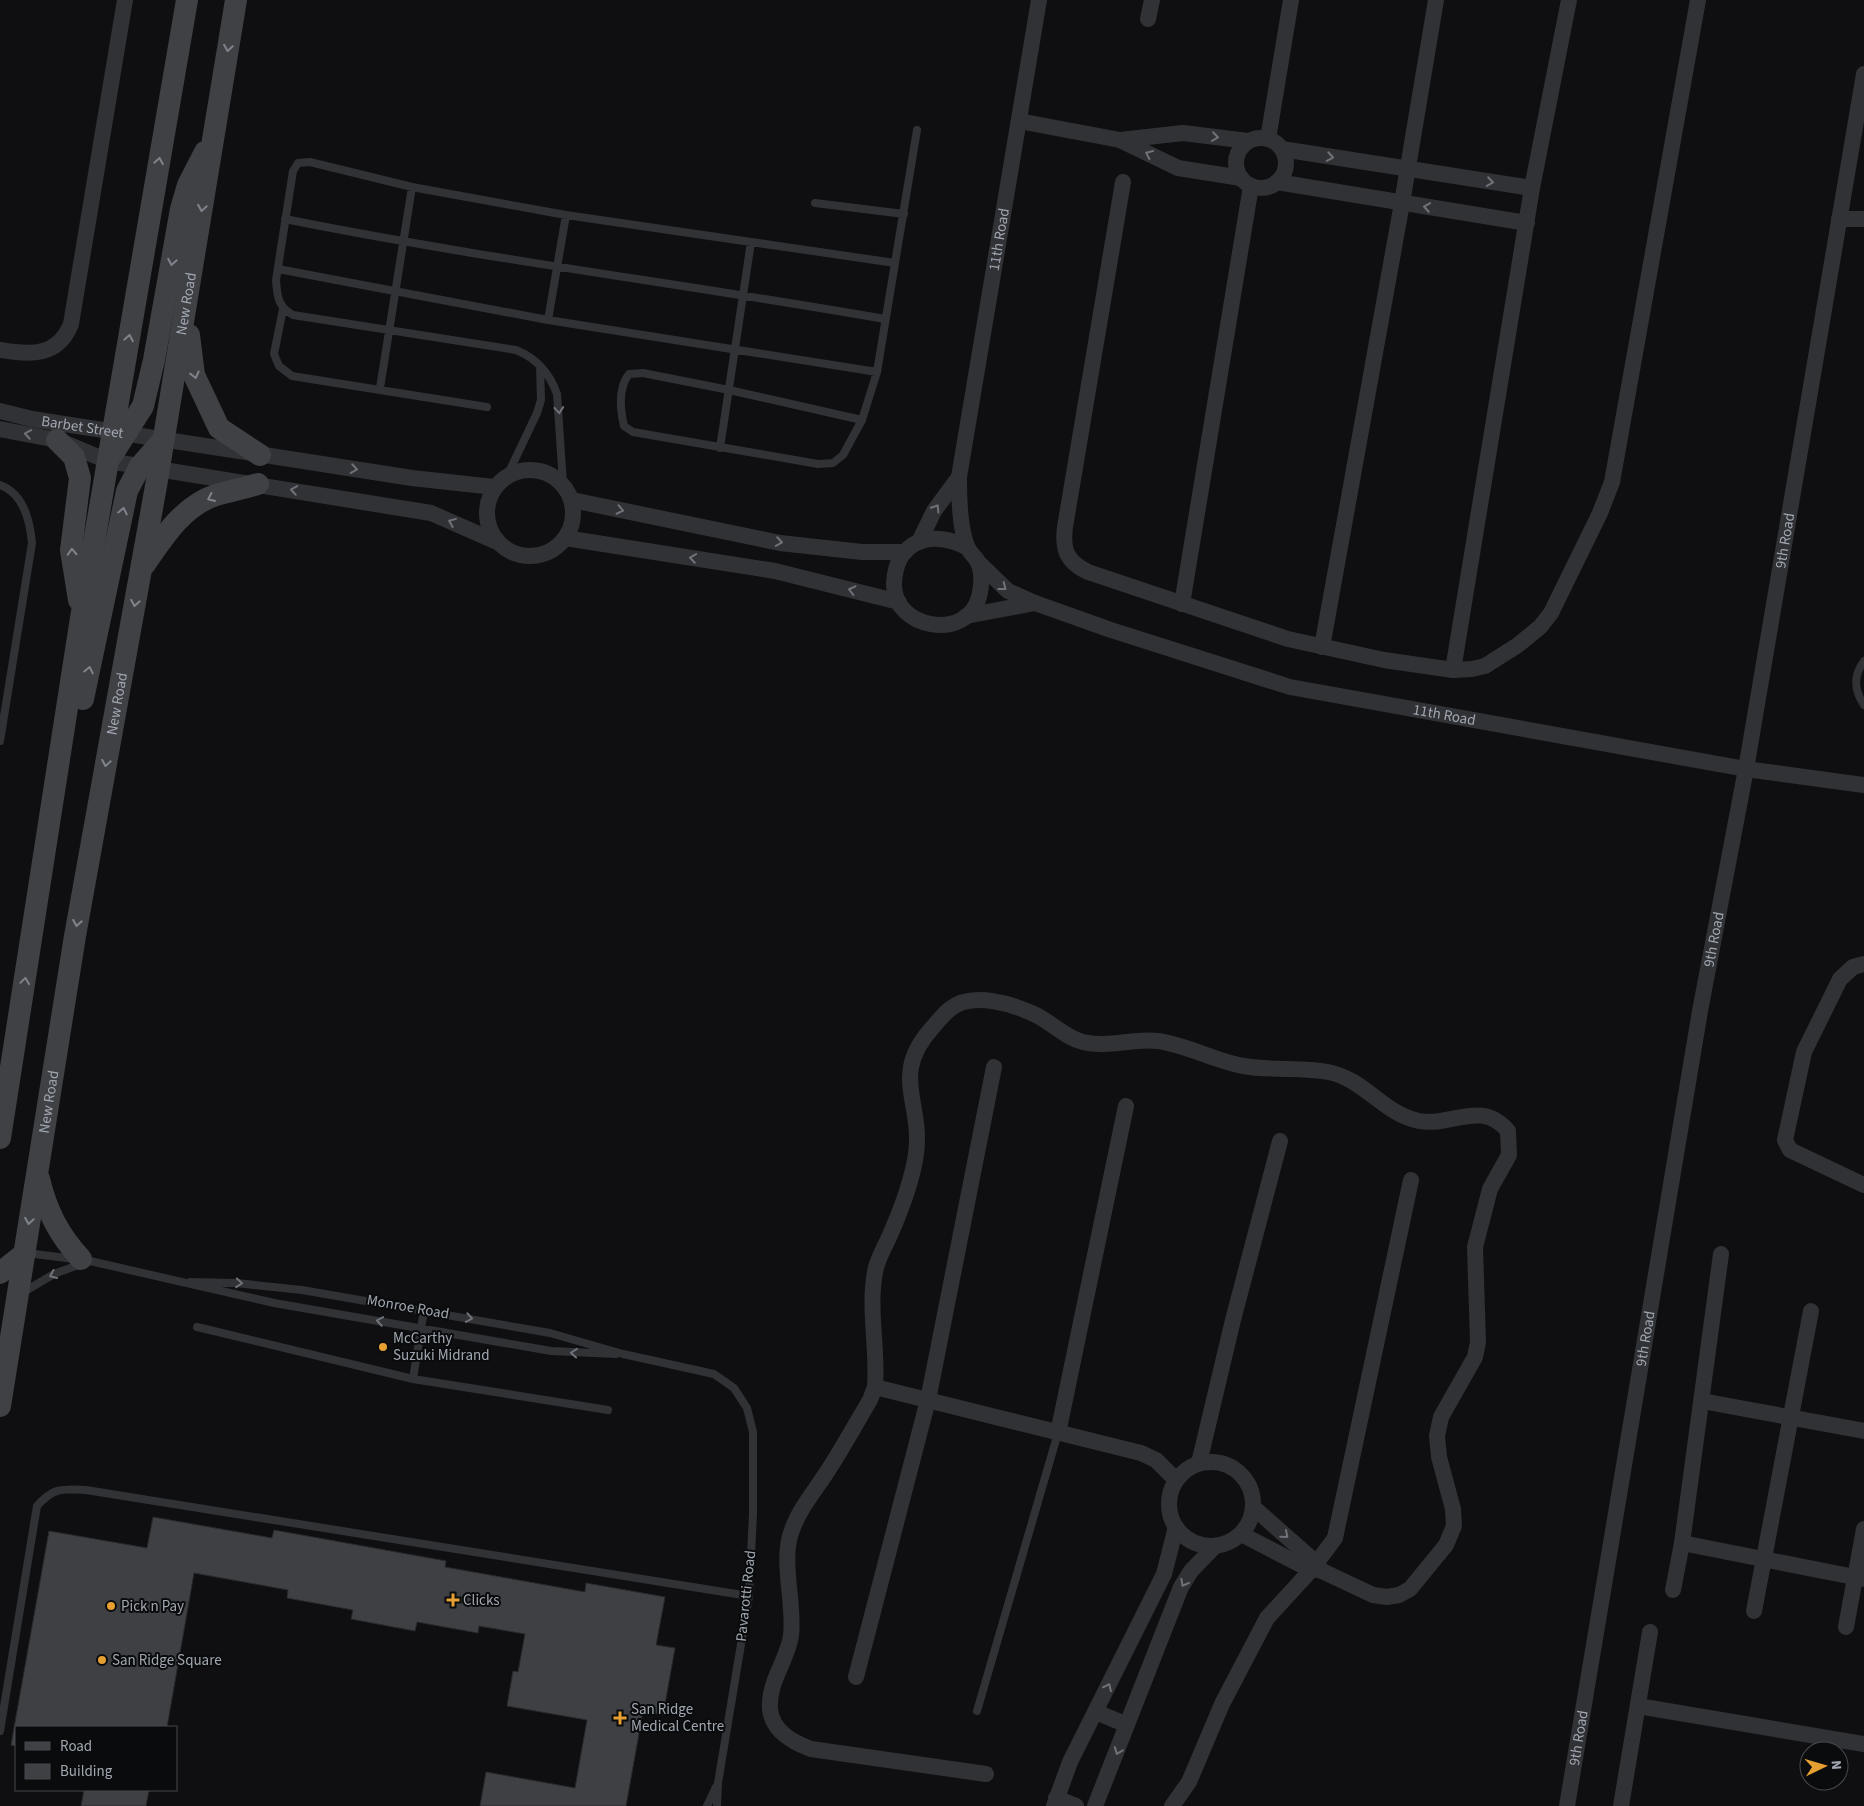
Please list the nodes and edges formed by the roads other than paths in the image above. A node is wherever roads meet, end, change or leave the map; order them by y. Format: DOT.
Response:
graph roads {
  1 [pos="125,0"];
  2 [pos="187,0"];
  3 [pos="236,0"];
  4 [pos="1039,0"];
  5 [pos="1152,0"];
  6 [pos="1291,0"];
  7 [pos="1436,0"];
  8 [pos="1569,0"];
  9 [pos="1698,0"];
  10 [pos="1148,19"];
  11 [pos="1864,74"];
  12 [pos="1019,121"];
  13 [pos="917,130"];
  14 [pos="214,134"];
  15 [pos="1268,139"];
  16 [pos="1120,140"];
  17 [pos="1248,141"];
  18 [pos="1282,148"];
  19 [pos="1408,170"];
  20 [pos="1123,182"];
  21 [pos="1246,182"];
  22 [pos="1277,182"];
  23 [pos="412,187"];
  24 [pos="1532,188"];
  25 [pos="815,203"];
  26 [pos="1402,203"];
  27 [pos="904,214"];
  28 [pos="566,215"];
  29 [pos="285,219"];
  30 [pos="1839,219"];
  31 [pos="1864,219"];
  32 [pos="1526,223"];
  33 [pos="402,242"];
  34 [pos="751,242"];
  35 [pos="895,263"];
  36 [pos="557,267"];
  37 [pos="278,268"];
  38 [pos="395,291"];
  39 [pos="743,294"];
  40 [pos="186,309"];
  41 [pos="282,310"];
  42 [pos="885,319"];
  43 [pos="548,320"];
  44 [pos="390,330"];
  45 [pos="736,348"];
  46 [pos="0,350"];
  47 [pos="540,366"];
  48 [pos="877,372"];
  49 [pos="380,388"];
  50 [pos="729,390"];
  51 [pos="487,407"];
  52 [pos="0,411"];
  53 [pos="862,420"];
  54 [pos="0,429"];
  55 [pos="120,433"];
  56 [pos="164,439"];
  57 [pos="57,440"];
  58 [pos="720,448"];
  59 [pos="260,455"];
  60 [pos="108,461"];
  61 [pos="150,467"];
  62 [pos="508,474"];
  63 [pos="959,477"];
  64 [pos="563,483"];
  65 [pos="258,484"];
  66 [pos="0,485"];
  67 [pos="494,487"];
  68 [pos="572,500"];
  69 [pos="566,538"];
  70 [pos="497,542"];
  71 [pos="918,542"];
  72 [pos="905,552"];
  73 [pos="972,555"];
  74 [pos="140,570"];
  75 [pos="899,602"];
  76 [pos="1035,603"];
  77 [pos="1182,604"];
  78 [pos="966,616"];
  79 [pos="82,618"];
  80 [pos="1322,647"];
  81 [pos="1864,661"];
  82 [pos="1453,670"];
  83 [pos="1864,705"];
  84 [pos="0,741"];
  85 [pos="1746,769"];
  86 [pos="1864,785"];
  87 [pos="49,818"];
  88 [pos="1864,964"];
  89 [pos="19,1019"];
  90 [pos="994,1067"];
  91 [pos="0,1086"];
  92 [pos="1126,1106"];
  93 [pos="0,1138"];
  94 [pos="1280,1141"];
  95 [pos="37,1171"];
  96 [pos="1411,1180"];
  97 [pos="1864,1185"];
  98 [pos="25,1253"];
  99 [pos="1721,1254"];
  100 [pos="86,1260"];
  101 [pos="0,1272"];
  102 [pos="190,1282"];
  103 [pos="19,1295"];
  104 [pos="424,1310"];
  105 [pos="1811,1311"];
  106 [pos="197,1327"];
  107 [pos="421,1329"];
  108 [pos="623,1354"];
  109 [pos="413,1379"];
  110 [pos="875,1386"];
  111 [pos="928,1400"];
  112 [pos="1702,1401"];
  113 [pos="0,1406"];
  114 [pos="748,1408"];
  115 [pos="608,1410"];
  116 [pos="1791,1419"];
  117 [pos="1864,1431"];
  118 [pos="1058,1433"];
  119 [pos="1199,1463"];
  120 [pos="1176,1480"];
  121 [pos="1253,1507"];
  122 [pos="1176,1527"];
  123 [pos="1864,1530"];
  124 [pos="1241,1534"];
  125 [pos="1682,1543"];
  126 [pos="1214,1546"];
  127 [pos="1764,1558"];
  128 [pos="1317,1568"];
  129 [pos="1860,1578"];
  130 [pos="1673,1590"];
  131 [pos="749,1596"];
  132 [pos="1754,1611"];
  133 [pos="1846,1627"];
  134 [pos="1650,1632"];
  135 [pos="856,1677"];
  136 [pos="1638,1706"];
  137 [pos="978,1711"];
  138 [pos="1096,1712"];
  139 [pos="1127,1725"];
  140 [pos="0,1730"];
  141 [pos="1864,1744"];
  142 [pos="986,1774"];
  143 [pos="718,1783"];
  144 [pos="1055,1802"];
  145 [pos="1625,1805"];
  146 [pos="707,1806"];
  147 [pos="717,1806"];
  148 [pos="1076,1806"];
  149 [pos="1095,1806"];
  150 [pos="1172,1806"];
  151 [pos="1567,1806"];
  1 -- 46 [label="street"];
  55 -- 2 [label="main road, one-way"];
  3 -- 14 [label="main road, New Road, one-way"];
  4 -- 12 [label="street, 11th Road"];
  5 -- 10 [label="street"];
  6 -- 15 [label="street"];
  7 -- 19 [label="street"];
  8 -- 24 [label="street"];
  9 -- 82 [label="street"];
  11 -- 30 [label="street, 9th Road"];
  12 -- 16 [label="street"];
  12 -- 63 [label="street, 11th Road"];
  13 -- 27 [label="lane"];
  14 -- 40 [label="main road, New Road, one-way"];
  14 -- 55 [label="main road, one-way"];
  15 -- 17 [label="street"];
  15 -- 18 [label="street"];
  16 -- 17 [label="street, one-way"];
  21 -- 16 [label="street, one-way"];
  17 -- 21 [label="street"];
  18 -- 19 [label="street, one-way"];
  18 -- 22 [label="street"];
  19 -- 24 [label="street, one-way"];
  19 -- 26 [label="street"];
  20 -- 77 [label="street"];
  21 -- 22 [label="street"];
  21 -- 77 [label="street"];
  22 -- 26 [label="street"];
  23 -- 28 [label="lane"];
  23 -- 29 [label="lane"];
  23 -- 33 [label="lane"];
  24 -- 32 [label="street"];
  25 -- 27 [label="lane"];
  32 -- 26 [label="street, one-way"];
  26 -- 80 [label="street"];
  27 -- 35 [label="lane"];
  28 -- 34 [label="lane"];
  28 -- 36 [label="lane"];
  29 -- 33 [label="lane"];
  29 -- 37 [label="lane"];
  30 -- 31 [label="street"];
  30 -- 85 [label="street, 9th Road"];
  32 -- 82 [label="street"];
  33 -- 36 [label="lane"];
  33 -- 38 [label="lane"];
  34 -- 35 [label="lane"];
  34 -- 39 [label="lane"];
  35 -- 42 [label="lane"];
  36 -- 39 [label="lane"];
  36 -- 43 [label="lane"];
  37 -- 38 [label="lane"];
  37 -- 41 [label="lane"];
  38 -- 43 [label="lane"];
  38 -- 44 [label="lane"];
  39 -- 42 [label="lane"];
  39 -- 45 [label="lane"];
  40 -- 56 [label="main road, New Road"];
  40 -- 59 [label="main road, one-way"];
  41 -- 44 [label="lane"];
  41 -- 49 [label="lane"];
  42 -- 48 [label="lane"];
  43 -- 45 [label="lane"];
  44 -- 47 [label="lane"];
  44 -- 49 [label="lane"];
  45 -- 48 [label="lane"];
  45 -- 50 [label="lane"];
  47 -- 62 [label="lane"];
  47 -- 64 [label="lane, one-way"];
  48 -- 53 [label="lane"];
  49 -- 51 [label="lane"];
  50 -- 53 [label="lane"];
  50 -- 58 [label="lane"];
  50 -- 58 [label="lane"];
  52 -- 55 [label="street, Barbet Street"];
  53 -- 58 [label="lane"];
  57 -- 54 [label="street, Barbet Street, one-way"];
  55 -- 56 [label="street, Barbet Street"];
  55 -- 60 [label="main road"];
  56 -- 59 [label="street, Barbet Street"];
  56 -- 61 [label="main road"];
  57 -- 60 [label="street, Barbet Street"];
  79 -- 57 [label="main road, one-way"];
  59 -- 67 [label="street, Barbet Street, one-way"];
  60 -- 61 [label="street, Barbet Street"];
  60 -- 79 [label="main road"];
  61 -- 65 [label="street, Barbet Street"];
  61 -- 74 [label="main road, New Road"];
  87 -- 61 [label="main road, one-way"];
  62 -- 64 [label="street"];
  62 -- 67 [label="street"];
  71 -- 63 [label="street, 11th Road, one-way"];
  63 -- 73 [label="street, 11th Road"];
  64 -- 68 [label="street"];
  70 -- 65 [label="street, Barbet Street, one-way"];
  65 -- 74 [label="main road, one-way"];
  66 -- 84 [label="lane"];
  67 -- 70 [label="street"];
  68 -- 69 [label="street"];
  68 -- 72 [label="street, one-way"];
  69 -- 70 [label="street"];
  75 -- 69 [label="street, one-way"];
  71 -- 72 [label="street"];
  71 -- 73 [label="street"];
  72 -- 75 [label="street"];
  73 -- 76 [label="street, 11th Road, one-way"];
  73 -- 78 [label="street"];
  74 -- 95 [label="main road, New Road, one-way"];
  75 -- 78 [label="street"];
  76 -- 78 [label="street, 11th Road"];
  76 -- 85 [label="street, 11th Road"];
  77 -- 80 [label="street"];
  79 -- 87 [label="main road"];
  80 -- 82 [label="street"];
  81 -- 83 [label="lane"];
  85 -- 86 [label="street, 11th Road"];
  85 -- 151 [label="street, 9th Road"];
  89 -- 87 [label="main road, one-way"];
  88 -- 97 [label="street"];
  89 -- 91 [label="lane"];
  89 -- 93 [label="main road"];
  90 -- 111 [label="street"];
  92 -- 118 [label="street"];
  94 -- 119 [label="street"];
  95 -- 98 [label="main road, New Road, one-way"];
  95 -- 100 [label="main road"];
  96 -- 128 [label="street"];
  98 -- 100 [label="lane, Monroe Road"];
  98 -- 101 [label="main road"];
  98 -- 103 [label="main road, New Road"];
  99 -- 112 [label="street"];
  100 -- 102 [label="lane, Monroe Road"];
  100 -- 103 [label="lane, one-way"];
  102 -- 104 [label="lane, Monroe Road, one-way"];
  107 -- 102 [label="lane, Monroe Road, one-way"];
  103 -- 113 [label="main road, New Road"];
  104 -- 107 [label="lane"];
  104 -- 108 [label="lane, Monroe Road, one-way"];
  105 -- 116 [label="street"];
  106 -- 109 [label="lane"];
  108 -- 107 [label="lane, Monroe Road, one-way"];
  107 -- 109 [label="lane"];
  108 -- 114 [label="lane, Monroe Road"];
  109 -- 115 [label="lane"];
  110 -- 111 [label="street"];
  110 -- 128 [label="street"];
  110 -- 142 [label="street"];
  111 -- 118 [label="street"];
  111 -- 135 [label="street"];
  112 -- 116 [label="street"];
  112 -- 125 [label="street"];
  114 -- 131 [label="lane, Pavarotti Road"];
  116 -- 117 [label="street"];
  116 -- 127 [label="street"];
  118 -- 120 [label="street"];
  118 -- 137 [label="lane"];
  119 -- 120 [label="street"];
  119 -- 121 [label="street"];
  120 -- 122 [label="street"];
  121 -- 124 [label="street"];
  121 -- 128 [label="street, one-way"];
  122 -- 126 [label="street"];
  138 -- 122 [label="street, one-way"];
  123 -- 129 [label="street"];
  124 -- 126 [label="street"];
  124 -- 128 [label="street"];
  125 -- 127 [label="street"];
  125 -- 130 [label="street"];
  126 -- 139 [label="street, one-way"];
  127 -- 129 [label="street"];
  127 -- 132 [label="street"];
  128 -- 150 [label="street"];
  129 -- 133 [label="street"];
  131 -- 140 [label="lane"];
  131 -- 143 [label="lane, Pavarotti Road"];
  134 -- 136 [label="street"];
  136 -- 141 [label="street"];
  136 -- 145 [label="street"];
  138 -- 139 [label="street"];
  138 -- 144 [label="street"];
  139 -- 149 [label="street, one-way"];
  143 -- 146 [label="lane, Pavarotti Road"];
  143 -- 147 [label="lane, Pavarotti Road"];
  144 -- 148 [label="street"];
}
